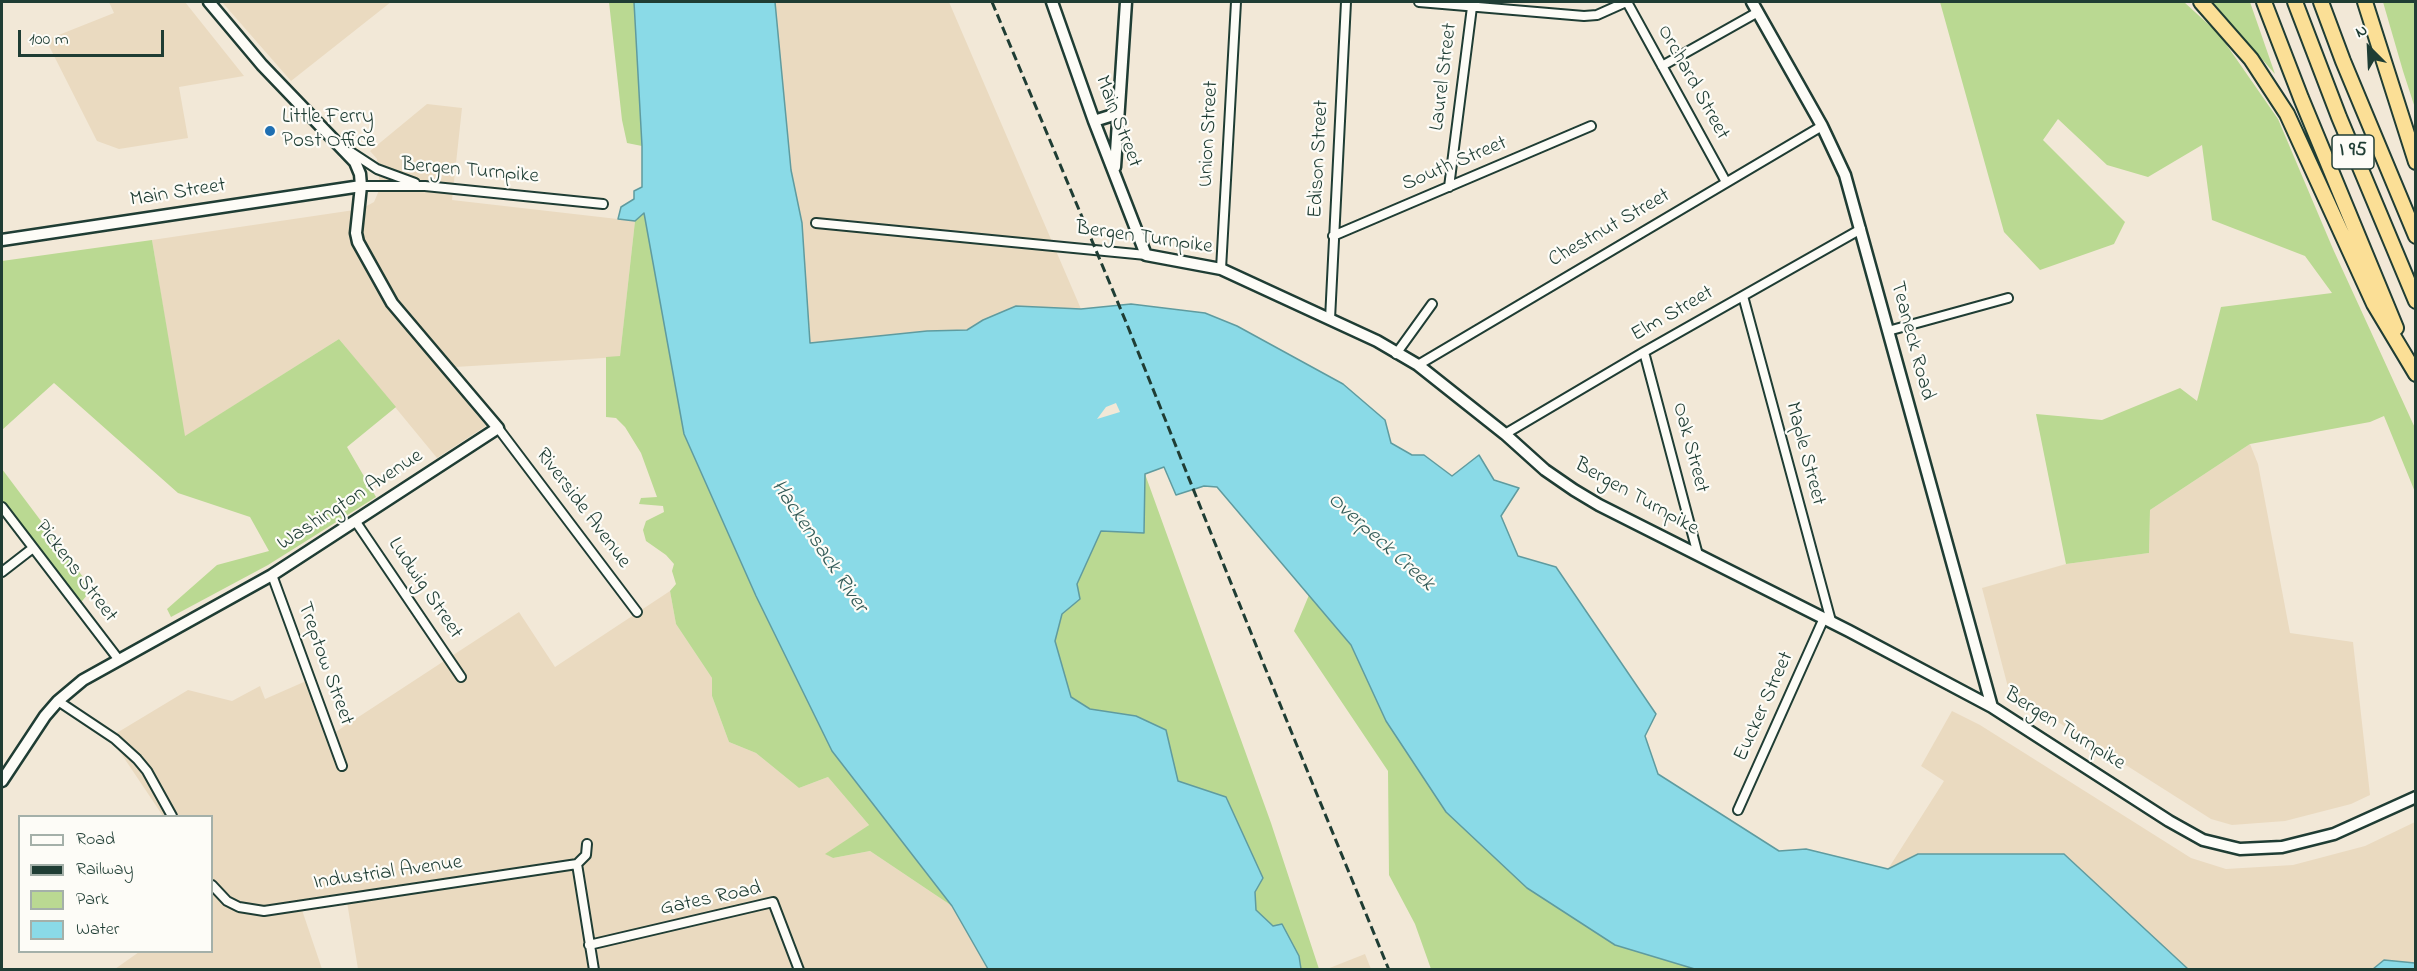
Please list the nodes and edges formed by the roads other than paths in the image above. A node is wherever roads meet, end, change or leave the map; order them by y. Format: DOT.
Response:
graph roads {
  1 [pos="209,2"];
  2 [pos="1052,2"];
  3 [pos="1126,2"];
  4 [pos="1236,2"];
  5 [pos="1346,2"];
  6 [pos="1419,2"];
  7 [pos="1627,2"];
  8 [pos="1752,2"];
  9 [pos="2201,2"];
  10 [pos="2264,2"];
  11 [pos="2295,2"];
  12 [pos="2321,2"];
  13 [pos="2365,2"];
  14 [pos="1444,3"];
  15 [pos="1472,8"];
  16 [pos="1758,12"];
  17 [pos="1662,66"];
  18 [pos="1118,108"];
  19 [pos="1094,121"];
  20 [pos="1591,126"];
  21 [pos="1822,126"];
  22 [pos="340,146"];
  23 [pos="2415,162"];
  24 [pos="1114,171"];
  25 [pos="1726,182"];
  26 [pos="361,186"];
  27 [pos="425,186"];
  28 [pos="1449,187"];
  29 [pos="603,204"];
  30 [pos="816,222"];
  31 [pos="1861,230"];
  32 [pos="1334,236"];
  33 [pos="2415,236"];
  34 [pos="2,240"];
  35 [pos="1146,255"];
  36 [pos="1221,269"];
  37 [pos="1743,296"];
  38 [pos="2008,298"];
  39 [pos="2415,301"];
  40 [pos="1432,304"];
  41 [pos="1330,319"];
  42 [pos="1888,331"];
  43 [pos="1644,352"];
  44 [pos="1396,354"];
  45 [pos="1418,365"];
  46 [pos="2415,374"];
  47 [pos="498,428"];
  48 [pos="1505,434"];
  49 [pos="2,507"];
  50 [pos="356,522"];
  51 [pos="33,548"];
  52 [pos="1698,555"];
  53 [pos="2,572"];
  54 [pos="272,576"];
  55 [pos="638,612"];
  56 [pos="1827,620"];
  57 [pos="119,660"];
  58 [pos="461,677"];
  59 [pos="58,701"];
  60 [pos="1992,707"];
  61 [pos="342,766"];
  62 [pos="2,781"];
  63 [pos="2415,797"];
  64 [pos="1738,810"];
  65 [pos="171,815"];
  66 [pos="587,844"];
  67 [pos="578,864"];
  68 [pos="213,886"];
  69 [pos="589,945"];
  70 [pos="594,969"];
  71 [pos="799,969"];
  1 -- 22 [label="street"];
  2 -- 19 [label="street, Main Street"];
  3 -- 18 [label="street"];
  4 -- 36 [label="street, Union Street"];
  5 -- 32 [label="street, Edison Street"];
  6 -- 14 [label="street"];
  7 -- 15 [label="street"];
  7 -- 17 [label="street, Orchard Street"];
  8 -- 16 [label="street, Teaneck Road"];
  9 -- 46 [label="highway"];
  10 -- 46 [label="highway"];
  11 -- 39 [label="highway, I 95"];
  12 -- 33 [label="highway"];
  13 -- 23 [label="highway, I 95"];
  14 -- 15 [label="street"];
  15 -- 28 [label="street, Laurel Street"];
  16 -- 17 [label="street"];
  16 -- 21 [label="street, Teaneck Road"];
  17 -- 25 [label="street, Orchard Street"];
  18 -- 19 [label="street"];
  18 -- 24 [label="street"];
  19 -- 24 [label="street, Main Street"];
  20 -- 28 [label="street, South Street"];
  21 -- 25 [label="street, Chestnut Street"];
  21 -- 31 [label="street, Teaneck Road"];
  22 -- 26 [label="street"];
  22 -- 27 [label="street"];
  24 -- 35 [label="street, Main Street"];
  25 -- 45 [label="street, Chestnut Street"];
  26 -- 27 [label="street, Bergen Turnpike"];
  26 -- 34 [label="street, Main Street"];
  26 -- 47 [label="street"];
  27 -- 29 [label="street, Bergen Turnpike"];
  28 -- 32 [label="street, South Street"];
  30 -- 35 [label="street, Bergen Turnpike"];
  31 -- 37 [label="street, Elm Street"];
  31 -- 42 [label="street, Teaneck Road"];
  32 -- 41 [label="street, Edison Street"];
  35 -- 36 [label="street, Bergen Turnpike"];
  36 -- 41 [label="street, Bergen Turnpike"];
  37 -- 43 [label="street, Elm Street"];
  37 -- 56 [label="street, Maple Street"];
  38 -- 42 [label="street"];
  40 -- 44 [label="street"];
  41 -- 44 [label="street, Bergen Turnpike"];
  42 -- 60 [label="street, Teaneck Road"];
  43 -- 48 [label="street, Elm Street"];
  43 -- 52 [label="street, Oak Street"];
  44 -- 45 [label="street, Bergen Turnpike"];
  45 -- 48 [label="street, Bergen Turnpike"];
  47 -- 50 [label="street, Washington Avenue"];
  47 -- 55 [label="street, Riverside Avenue"];
  48 -- 52 [label="street, Bergen Turnpike"];
  49 -- 51 [label="street, Pickens Street"];
  50 -- 54 [label="street, Washington Avenue"];
  50 -- 58 [label="street, Ludwig Street"];
  51 -- 53 [label="street"];
  51 -- 57 [label="street, Pickens Street"];
  52 -- 56 [label="street, Bergen Turnpike"];
  54 -- 57 [label="street, Washington Avenue"];
  54 -- 61 [label="street, Treptow Street"];
  56 -- 60 [label="street, Bergen Turnpike"];
  56 -- 64 [label="street, Eucker Street"];
  57 -- 59 [label="street, Washington Avenue"];
  59 -- 62 [label="street, Washington Avenue"];
  59 -- 65 [label="street"];
  60 -- 63 [label="street, Bergen Turnpike"];
  66 -- 67 [label="street"];
  67 -- 68 [label="street, Industrial Avenue"];
  67 -- 69 [label="street"];
  69 -- 70 [label="street"];
  69 -- 71 [label="street, Gates Road"];
}
